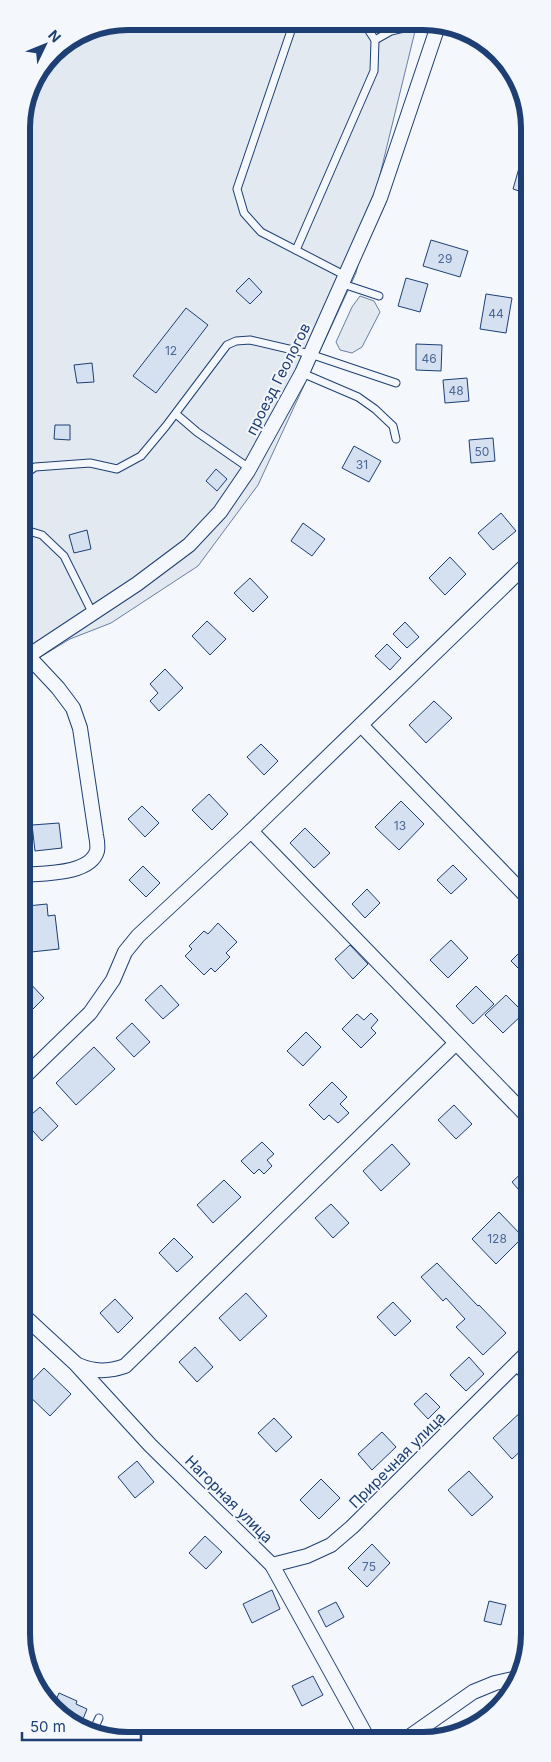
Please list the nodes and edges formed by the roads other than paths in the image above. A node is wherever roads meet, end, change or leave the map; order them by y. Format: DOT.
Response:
graph roads {
  1 [pos="291,30"];
  2 [pos="369,30"];
  3 [pos="395,30"];
  4 [pos="436,31"];
  5 [pos="375,40"];
  6 [pos="296,250"];
  7 [pos="344,280"];
  8 [pos="379,296"];
  9 [pos="310,354"];
  10 [pos="302,373"];
  11 [pos="396,383"];
  12 [pos="176,414"];
  13 [pos="396,439"];
  14 [pos="249,468"];
  15 [pos="30,470"];
  16 [pos="30,532"];
  17 [pos="521,570"];
  18 [pos="93,614"];
  19 [pos="30,656"];
  20 [pos="30,663"];
  21 [pos="361,725"];
  22 [pos="251,831"];
  23 [pos="30,874"];
  24 [pos="521,891"];
  25 [pos="456,1043"];
  26 [pos="30,1071"];
  27 [pos="521,1110"];
  28 [pos="30,1322"];
  29 [pos="521,1360"];
  30 [pos="74,1363"];
  31 [pos="517,1364"];
  32 [pos="521,1368"];
  33 [pos="272,1565"];
  34 [pos="510,1680"];
  35 [pos="98,1718"];
  36 [pos="95,1726"];
  37 [pos="364,1732"];
  38 [pos="416,1732"];
  1 -- 6 [label="lane"];
  2 -- 5 [label="lane"];
  3 -- 5 [label="lane"];
  4 -- 7 [label="street, проезд Геологов"];
  5 -- 6 [label="lane"];
  6 -- 7 [label="lane"];
  7 -- 8 [label="lane"];
  7 -- 9 [label="street, проезд Геологов"];
  9 -- 10 [label="street, проезд Геологов"];
  9 -- 11 [label="lane"];
  9 -- 12 [label="lane"];
  10 -- 13 [label="lane"];
  10 -- 14 [label="street, проезд Геологов"];
  12 -- 14 [label="lane"];
  12 -- 15 [label="lane"];
  14 -- 18 [label="street, проезд Геологов"];
  16 -- 18 [label="lane"];
  17 -- 21 [label="street"];
  18 -- 19 [label="street, проезд Геологов"];
  20 -- 23 [label="street"];
  21 -- 22 [label="street"];
  21 -- 24 [label="street"];
  22 -- 25 [label="street"];
  22 -- 26 [label="street"];
  25 -- 27 [label="street"];
  25 -- 30 [label="street"];
  28 -- 30 [label="street, Нагорная улица"];
  29 -- 31 [label="street, Приречная улица"];
  30 -- 33 [label="street, Нагорная улица"];
  31 -- 32 [label="street"];
  31 -- 33 [label="street, Приречная улица"];
  33 -- 37 [label="street, Нагорная улица"];
  34 -- 38 [label="street"];
  35 -- 36 [label="lane"];
}
